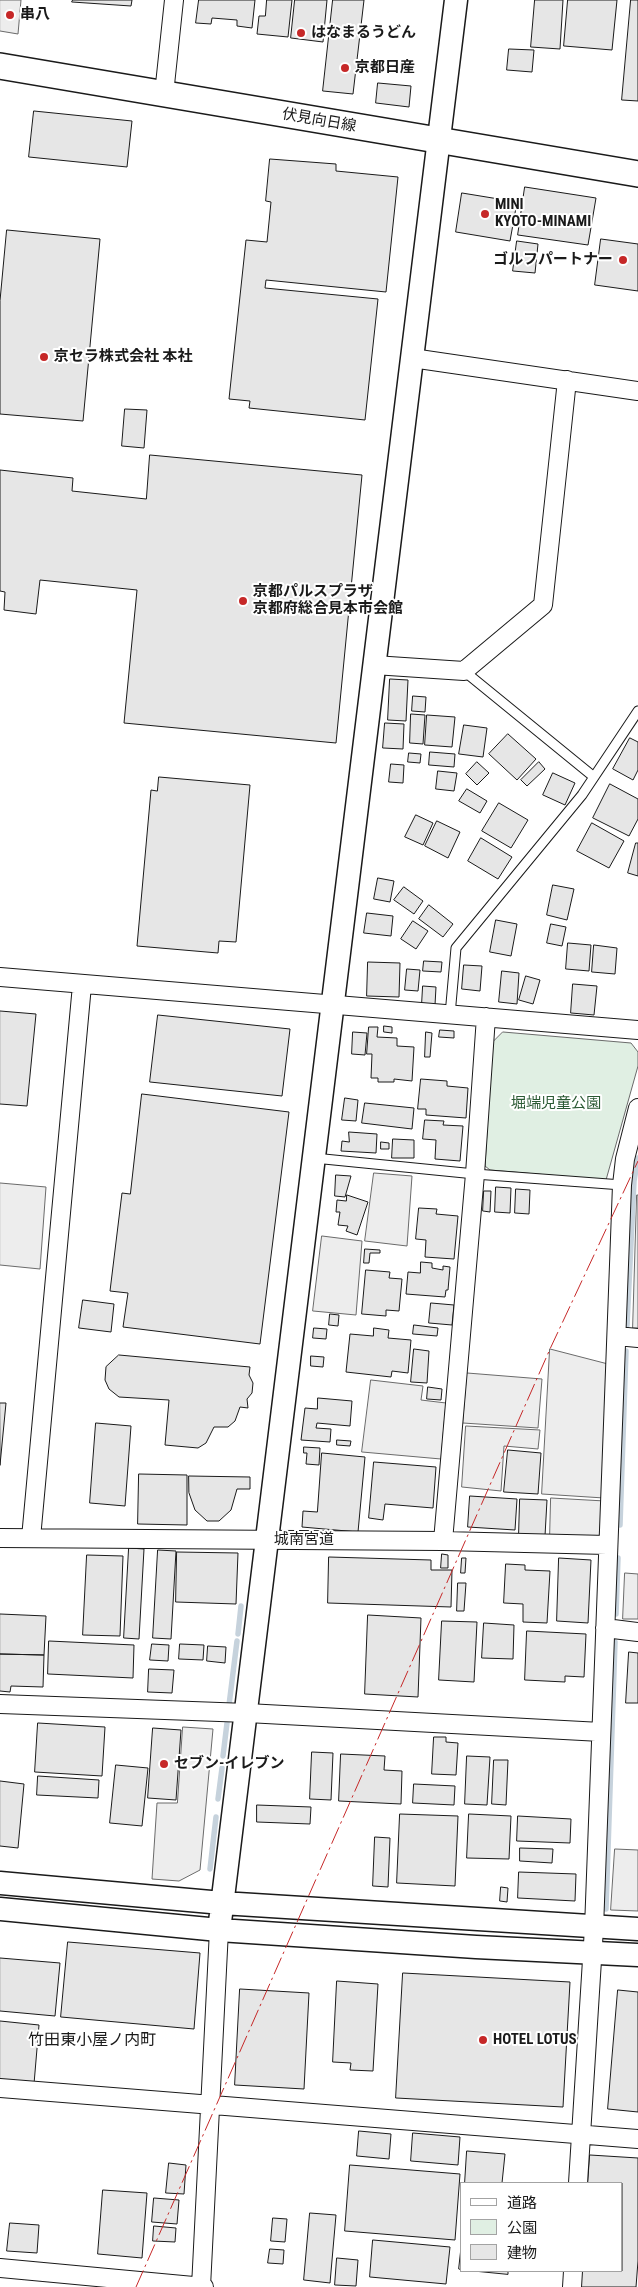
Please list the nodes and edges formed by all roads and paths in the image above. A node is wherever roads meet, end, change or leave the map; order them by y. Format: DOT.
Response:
graph roads {
  1 [pos="174,0"];
  2 [pos="456,0"];
  3 [pos="0,66"];
  4 [pos="164,94"];
  5 [pos="438,142"];
  6 [pos="638,174"];
  7 [pos="412,358"];
  8 [pos="567,380"];
  9 [pos="638,390"];
  10 [pos="374,665"];
  11 [pos="464,671"];
  12 [pos="638,711"];
  13 [pos="594,777"];
  14 [pos="0,978"];
  15 [pos="82,985"];
  16 [pos="333,1005"];
  17 [pos="450,1015"];
  18 [pos="486,1018"];
  19 [pos="638,1030"];
  20 [pos="638,1108"];
  21 [pos="314,1158"];
  22 [pos="475,1174"];
  23 [pos="622,1185"];
  24 [pos="617,1336"];
  25 [pos="638,1338"];
  26 [pos="0,1538"];
  27 [pos="31,1538"];
  28 [pos="268,1540"];
  29 [pos="443,1541"];
  30 [pos="607,1545"];
  31 [pos="605,1628"];
  32 [pos="638,1632"];
  33 [pos="0,1704"];
  34 [pos="247,1713"];
  35 [pos="601,1732"];
  36 [pos="0,1883"];
  37 [pos="222,1903"];
  38 [pos="0,1908"];
  39 [pos="594,1928"];
  40 [pos="219,1930"];
  41 [pos="638,1930"];
  42 [pos="592,1953"];
  43 [pos="638,1955"];
  44 [pos="0,2088"];
  45 [pos="209,2105"];
  46 [pos="582,2135"];
  47 [pos="638,2139"];
  48 [pos="578,2182"];
  49 [pos="0,2268"];
  50 [pos="573,2272"];
  51 [pos="202,2287"];
  52 [pos="572,2287"];
  1 -- 4 [label="street"];
  2 -- 5 [label="street"];
  3 -- 4 [label="main road, 伏見向日線"];
  4 -- 5 [label="main road, 伏見向日線"];
  5 -- 6 [label="main road, 伏見向日線"];
  5 -- 7 [label="street"];
  7 -- 8 [label="street"];
  7 -- 10 [label="street"];
  8 -- 9 [label="street"];
  8 -- 11 [label="street"];
  10 -- 11 [label="street"];
  10 -- 16 [label="street"];
  11 -- 13 [label="lane"];
  12 -- 13 [label="lane"];
  13 -- 17 [label="lane"];
  14 -- 15 [label="street"];
  15 -- 16 [label="street"];
  15 -- 27 [label="street"];
  16 -- 17 [label="street"];
  16 -- 21 [label="street"];
  17 -- 18 [label="street"];
  18 -- 19 [label="street"];
  18 -- 22 [label="street"];
  20 -- 23 [label="street"];
  21 -- 22 [label="lane"];
  21 -- 28 [label="street"];
  22 -- 23 [label="lane"];
  22 -- 29 [label="street"];
  23 -- 24 [label="street"];
  24 -- 25 [label="street"];
  24 -- 30 [label="street"];
  26 -- 27 [label="street, 城南宮道"];
  27 -- 28 [label="street, 城南宮道"];
  28 -- 29 [label="street, 城南宮道"];
  28 -- 34 [label="street"];
  29 -- 30 [label="street, 城南宮道"];
  30 -- 31 [label="street"];
  31 -- 32 [label="street"];
  31 -- 35 [label="street"];
  33 -- 34 [label="street"];
  34 -- 35 [label="street"];
  34 -- 37 [label="street"];
  35 -- 39 [label="street"];
  36 -- 37 [label="street"];
  37 -- 39 [label="street"];
  37 -- 40 [label="street"];
  38 -- 40 [label="street"];
  39 -- 41 [label="street"];
  39 -- 42 [label="street"];
  40 -- 42 [label="street"];
  40 -- 45 [label="street"];
  42 -- 43 [label="street"];
  42 -- 46 [label="street"];
  44 -- 45 [label="street"];
  45 -- 46 [label="street"];
  45 -- 51 [label="street"];
  46 -- 47 [label="street"];
  46 -- 48 [label="street"];
  49 -- 51 [label="street"];
  50 -- 52 [label="street"];
}
